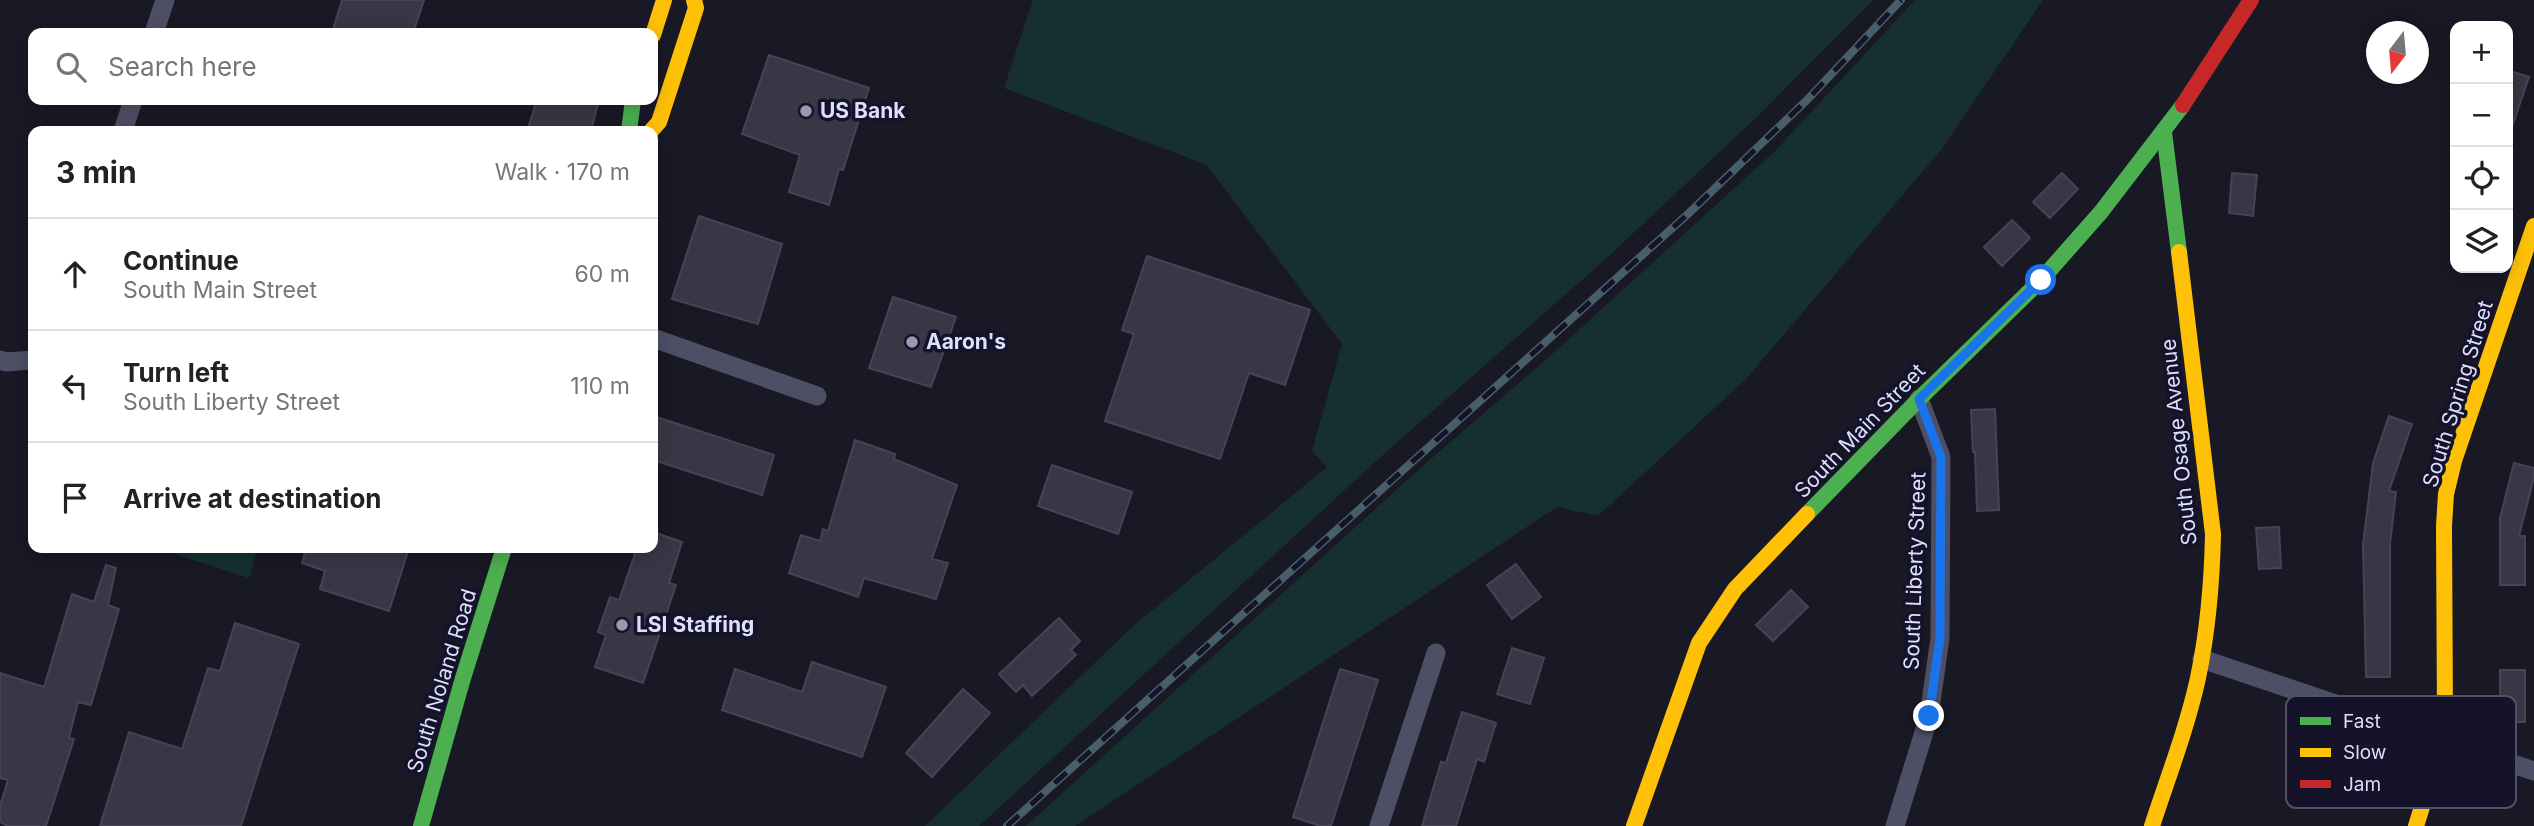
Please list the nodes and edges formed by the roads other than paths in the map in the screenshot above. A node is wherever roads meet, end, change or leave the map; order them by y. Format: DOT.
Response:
graph roads {
  1 [pos="165,0"];
  2 [pos="664,0"];
  3 [pos="694,0"];
  4 [pos="2251,0"];
  5 [pos="156,28"];
  6 [pos="655,28"];
  7 [pos="131,105"];
  8 [pos="632,105"];
  9 [pos="125,126"];
  10 [pos="629,126"];
  11 [pos="655,126"];
  12 [pos="2164,132"];
  13 [pos="2534,226"];
  14 [pos="658,340"];
  15 [pos="0,360"];
  16 [pos="28,360"];
  17 [pos="817,396"];
  18 [pos="1919,399"];
  19 [pos="502,553"];
  20 [pos="1436,653"];
  21 [pos="2202,659"];
  22 [pos="2312,696"];
  23 [pos="2444,696"];
  24 [pos="2516,765"];
  25 [pos="2534,771"];
  26 [pos="2422,808"];
  27 [pos="421,826"];
  28 [pos="1379,826"];
  29 [pos="1634,826"];
  30 [pos="1895,826"];
  31 [pos="2152,826"];
  32 [pos="2416,826"];
  1 -- 5 [label="street"];
  2 -- 6 [label="street"];
  3 -- 11 [label="street"];
  4 -- 12 [label="street, South Main Street"];
  7 -- 9 [label="street"];
  8 -- 10 [label="street"];
  12 -- 18 [label="street, South Main Street"];
  12 -- 21 [label="street, South Osage Avenue"];
  13 -- 23 [label="street, South Spring Street"];
  14 -- 17 [label="street"];
  15 -- 16 [label="street"];
  18 -- 29 [label="street, South Main Street"];
  18 -- 30 [label="street, South Liberty Street"];
  19 -- 27 [label="street, South Noland Road"];
  20 -- 28 [label="street"];
  21 -- 22 [label="street"];
  21 -- 31 [label="street, South Osage Avenue"];
  24 -- 25 [label="street"];
  26 -- 32 [label="street, South Spring Street"];
}
